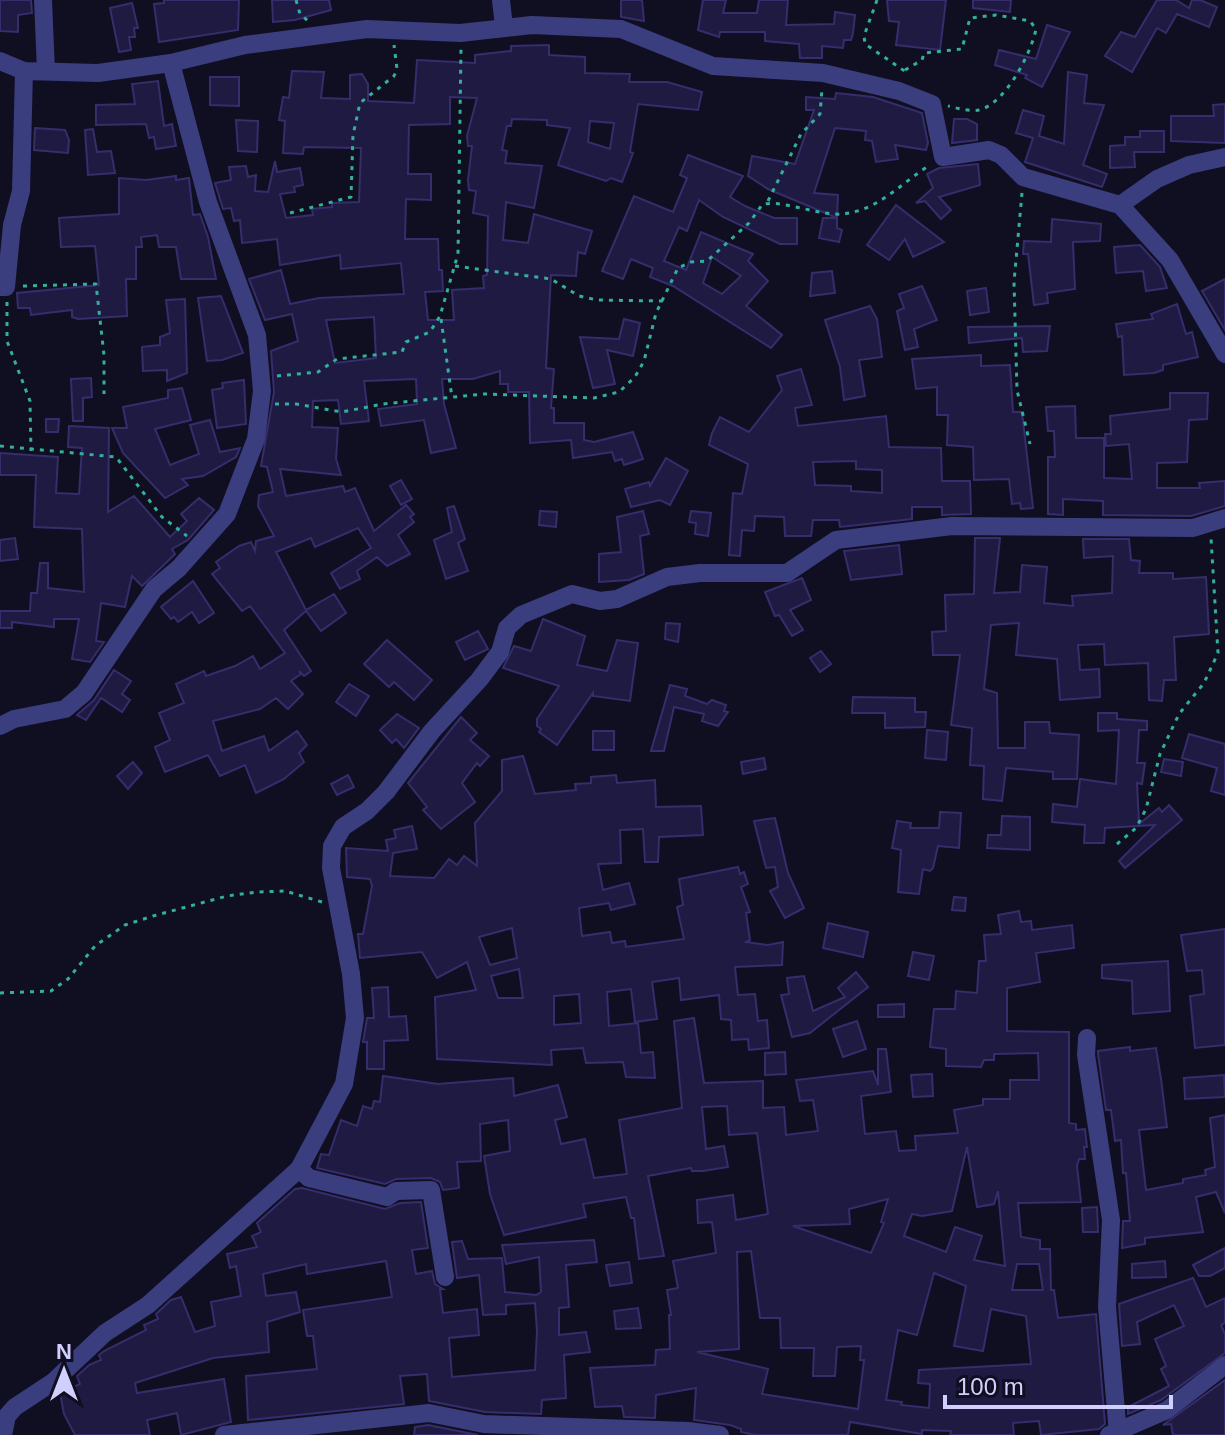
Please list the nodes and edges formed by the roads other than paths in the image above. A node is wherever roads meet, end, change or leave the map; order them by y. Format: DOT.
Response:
graph roads {
  1 [pos="43,0"];
  2 [pos="501,0"];
  3 [pos="504,27"];
  4 [pos="0,61"];
  5 [pos="171,63"];
  6 [pos="24,71"];
  7 [pos="46,71"];
  8 [pos="1225,157"];
  9 [pos="1120,205"];
  10 [pos="3,287"];
  11 [pos="1225,354"];
  12 [pos="1217,520"];
  13 [pos="0,726"];
  14 [pos="1087,1038"];
  15 [pos="299,1169"];
  16 [pos="445,1277"];
  17 [pos="1225,1365"];
  18 [pos="3,1418"];
  19 [pos="1112,1434"];
  20 [pos="3,1435"];
  21 [pos="224,1435"];
  22 [pos="720,1435"];
  1 -- 7 [label="street"];
  2 -- 3 [label="street"];
  3 -- 5 [label="street"];
  3 -- 9 [label="street"];
  4 -- 6 [label="street"];
  5 -- 7 [label="street"];
  5 -- 13 [label="street"];
  6 -- 7 [label="street"];
  6 -- 10 [label="street"];
  8 -- 9 [label="street"];
  9 -- 11 [label="street"];
  12 -- 15 [label="street"];
  14 -- 19 [label="street"];
  15 -- 16 [label="street"];
  15 -- 18 [label="street"];
  17 -- 19 [label="street"];
  18 -- 20 [label="street"];
  21 -- 22 [label="street"];
}
